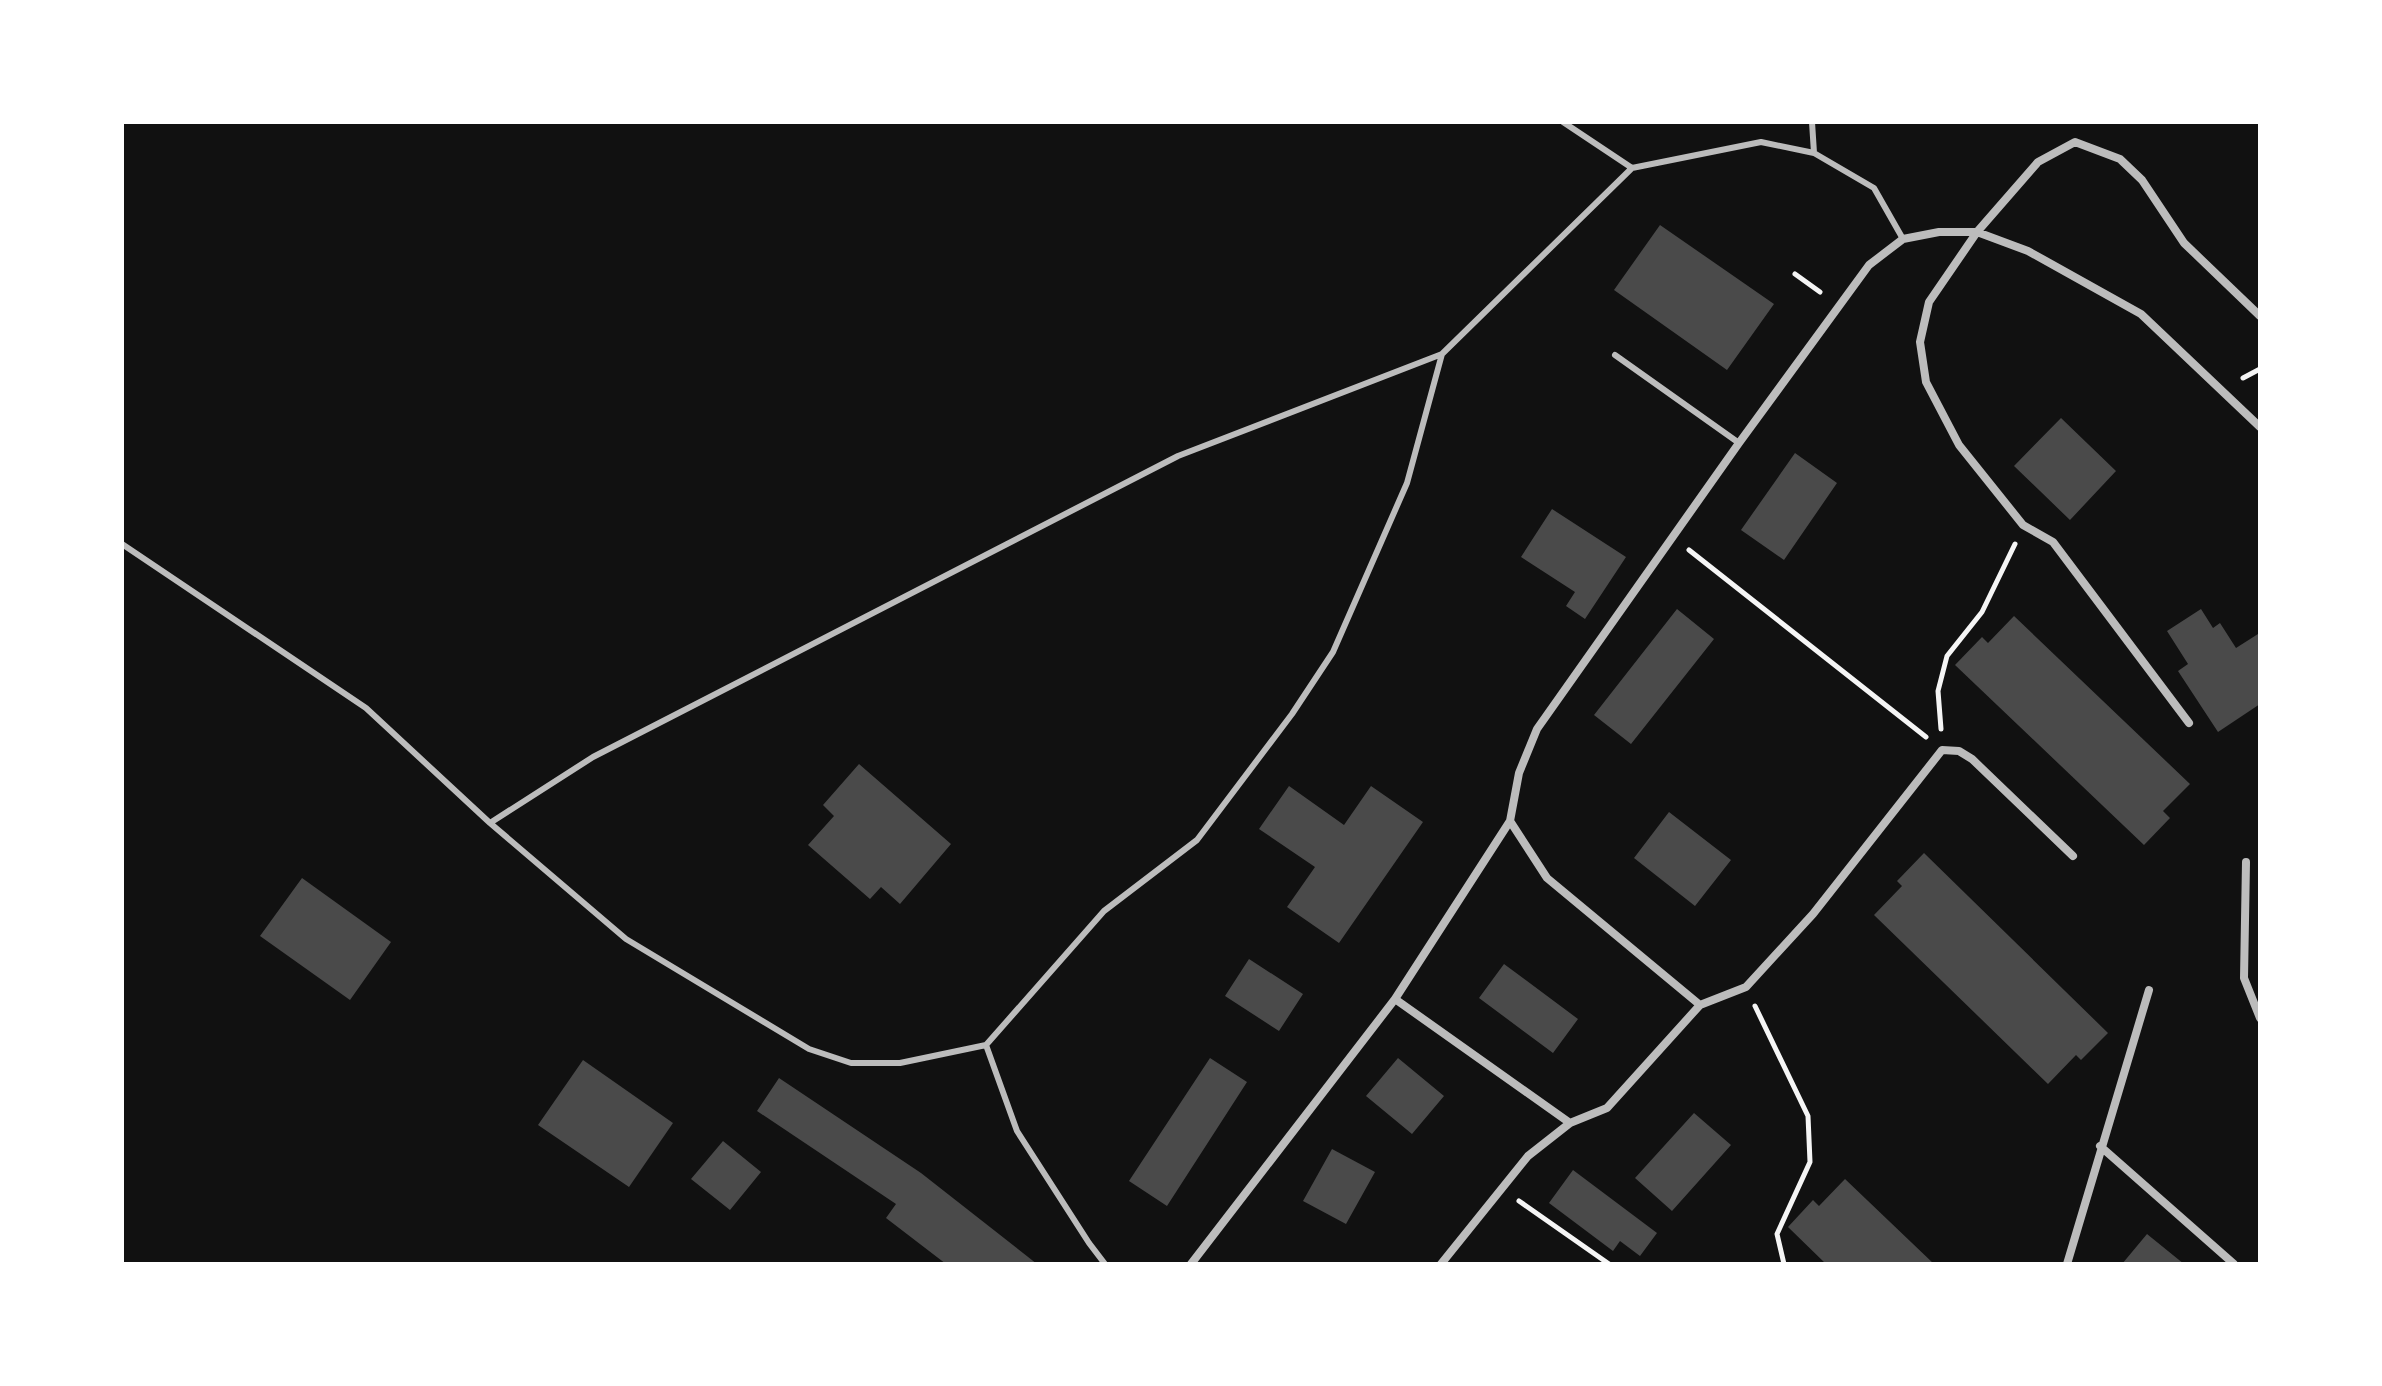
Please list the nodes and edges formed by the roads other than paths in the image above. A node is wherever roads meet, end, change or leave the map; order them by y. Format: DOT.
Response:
graph roads {
  1 [pos="1563,122"];
  2 [pos="1812,122"];
  3 [pos="1814,153"];
  4 [pos="1632,168"];
  5 [pos="1977,232"];
  6 [pos="1903,239"];
  7 [pos="2260,316"];
  8 [pos="1442,354"];
  9 [pos="1615,355"];
  10 [pos="2260,427"];
  11 [pos="1739,443"];
  12 [pos="122,544"];
  13 [pos="2189,723"];
  14 [pos="1510,821"];
  15 [pos="490,823"];
  16 [pos="2073,856"];
  17 [pos="2246,862"];
  18 [pos="2149,990"];
  19 [pos="1395,999"];
  20 [pos="1700,1005"];
  21 [pos="2260,1018"];
  22 [pos="986,1045"];
  23 [pos="1570,1123"];
  24 [pos="2100,1146"];
  25 [pos="1105,1264"];
  26 [pos="1191,1264"];
  27 [pos="1441,1264"];
  28 [pos="2067,1264"];
  29 [pos="2234,1264"];
  1 -- 4 [label="lane"];
  2 -- 3 [label="lane"];
  3 -- 4 [label="lane"];
  3 -- 6 [label="lane"];
  4 -- 8 [label="lane"];
  5 -- 6 [label="street"];
  5 -- 7 [label="street"];
  5 -- 10 [label="street"];
  5 -- 13 [label="street"];
  6 -- 11 [label="street"];
  8 -- 15 [label="lane"];
  8 -- 22 [label="lane"];
  9 -- 11 [label="lane"];
  11 -- 14 [label="street"];
  12 -- 15 [label="lane"];
  14 -- 19 [label="street"];
  14 -- 20 [label="street"];
  15 -- 22 [label="lane"];
  16 -- 20 [label="street"];
  17 -- 21 [label="street"];
  18 -- 24 [label="street"];
  19 -- 23 [label="street"];
  19 -- 26 [label="street"];
  20 -- 23 [label="street"];
  22 -- 25 [label="lane"];
  23 -- 27 [label="street"];
  24 -- 28 [label="street"];
  24 -- 29 [label="street"];
}
